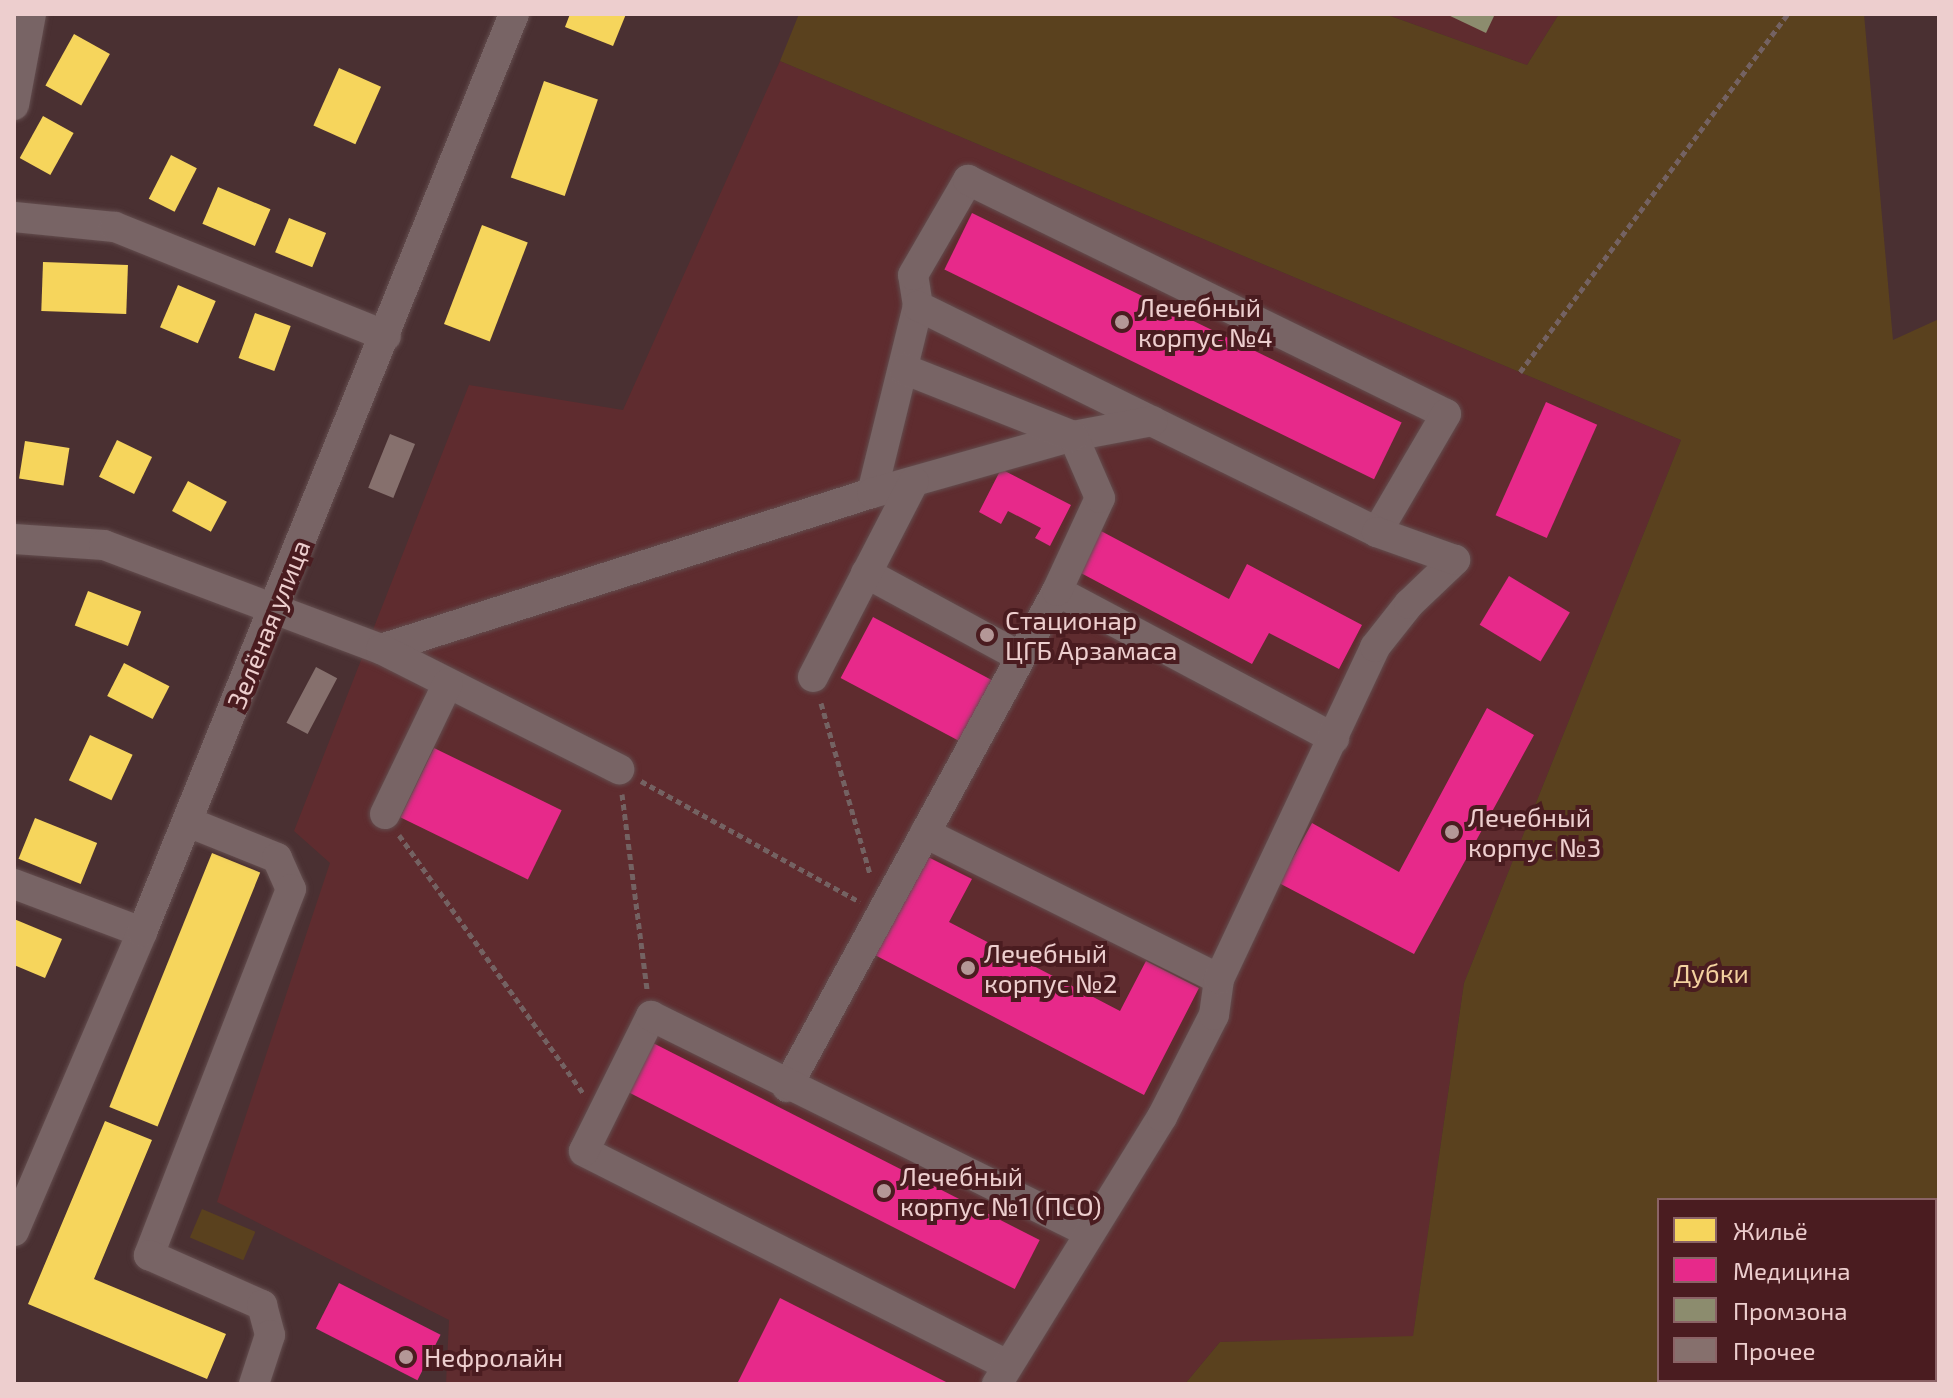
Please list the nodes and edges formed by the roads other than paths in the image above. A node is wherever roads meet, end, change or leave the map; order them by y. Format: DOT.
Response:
graph roads {
  1 [pos="31,14"];
  2 [pos="514,14"];
  3 [pos="14,105"];
  4 [pos="14,217"];
  5 [pos="918,306"];
  6 [pos="386,336"];
  7 [pos="904,369"];
  8 [pos="1153,421"];
  9 [pos="1073,436"];
  10 [pos="914,481"];
  11 [pos="872,493"];
  12 [pos="1377,532"];
  13 [pos="14,539"];
  14 [pos="866,573"];
  15 [pos="1057,591"];
  16 [pos="275,608"];
  17 [pos="381,649"];
  18 [pos="1021,657"];
  19 [pos="813,677"];
  20 [pos="448,683"];
  21 [pos="1334,738"];
  22 [pos="619,769"];
  23 [pos="385,814"];
  24 [pos="188,822"];
  25 [pos="925,833"];
  26 [pos="14,884"];
  27 [pos="142,932"];
  28 [pos="1219,979"];
  29 [pos="787,1087"];
  30 [pos="14,1231"];
  31 [pos="1089,1232"];
  32 [pos="1002,1375"];
  33 [pos="254,1384"];
  1 -- 3 [label="street"];
  2 -- 6 [label="street, Зелёная улица"];
  4 -- 6 [label="street"];
  5 -- 7 [label="street"];
  5 -- 8 [label="street"];
  5 -- 12 [label="street"];
  6 -- 16 [label="street, Зелёная улица"];
  7 -- 9 [label="street"];
  7 -- 11 [label="street"];
  8 -- 9 [label="street"];
  8 -- 12 [label="street"];
  9 -- 10 [label="street"];
  9 -- 15 [label="street"];
  10 -- 11 [label="street"];
  10 -- 14 [label="street"];
  11 -- 17 [label="street"];
  12 -- 21 [label="street"];
  13 -- 16 [label="street"];
  14 -- 18 [label="street"];
  14 -- 19 [label="street"];
  15 -- 18 [label="street"];
  15 -- 21 [label="street"];
  16 -- 17 [label="street"];
  16 -- 24 [label="street, Зелёная улица"];
  17 -- 20 [label="street"];
  18 -- 25 [label="street"];
  20 -- 22 [label="street"];
  20 -- 23 [label="street"];
  21 -- 28 [label="street"];
  24 -- 27 [label="street, Зелёная улица"];
  24 -- 33 [label="street"];
  25 -- 28 [label="street"];
  25 -- 29 [label="street"];
  26 -- 27 [label="street"];
  27 -- 30 [label="street, Зелёная улица"];
  28 -- 31 [label="street"];
  29 -- 31 [label="street"];
  29 -- 32 [label="street"];
  31 -- 32 [label="street"];
}
